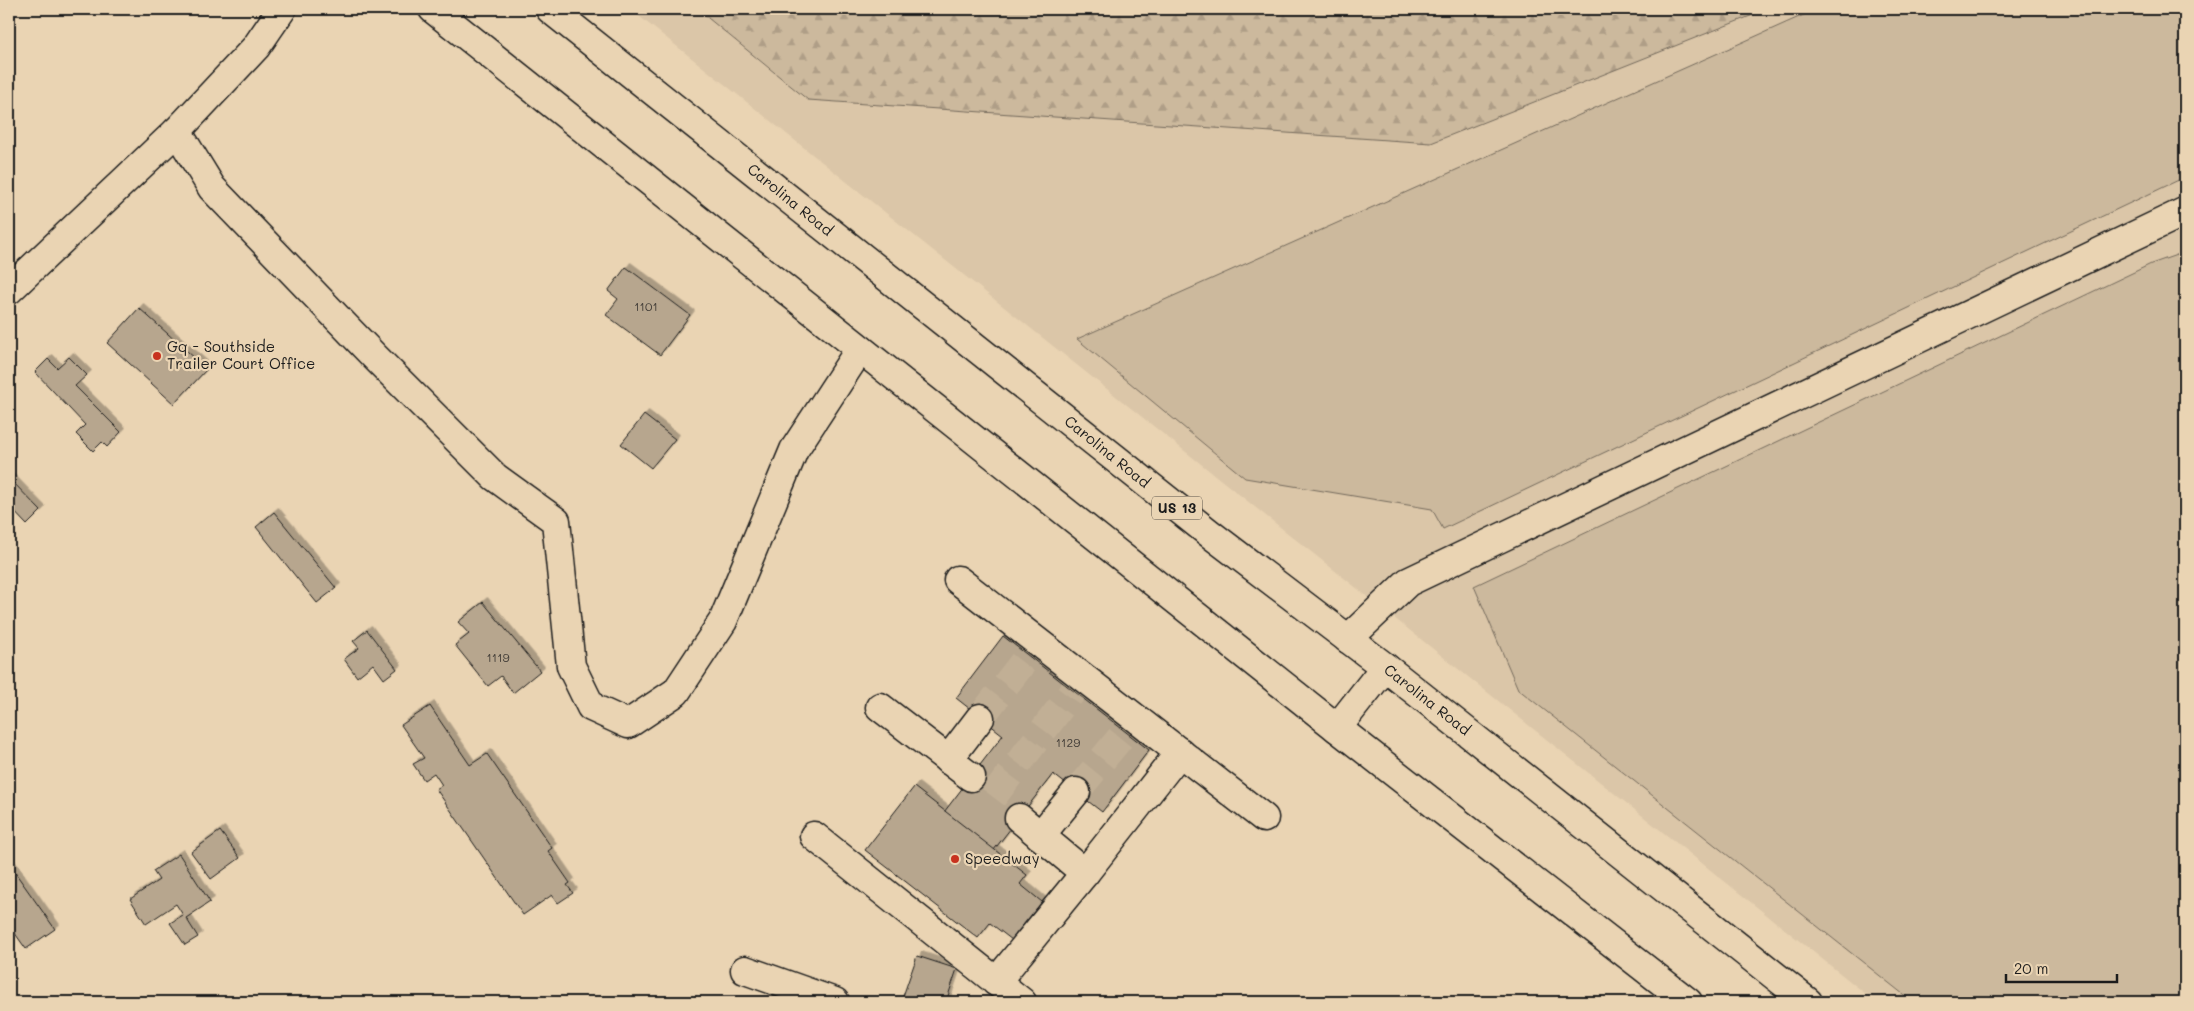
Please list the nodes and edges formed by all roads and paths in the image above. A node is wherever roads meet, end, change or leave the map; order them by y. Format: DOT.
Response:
graph roads {
  1 [pos="282,9"];
  2 [pos="433,9"];
  3 [pos="550,9"];
  4 [pos="177,131"];
  5 [pos="2184,212"];
  6 [pos="9,290"];
  7 [pos="860,350"];
  8 [pos="958,580"];
  9 [pos="1348,639"];
  10 [pos="1385,667"];
  11 [pos="880,706"];
  12 [pos="980,718"];
  13 [pos="1338,728"];
  14 [pos="1180,752"];
  15 [pos="948,760"];
  16 [pos="971,777"];
  17 [pos="1076,792"];
  18 [pos="1019,818"];
  19 [pos="1264,818"];
  20 [pos="814,836"];
  21 [pos="1040,836"];
  22 [pos="1085,873"];
  23 [pos="745,970"];
  24 [pos="996,982"];
  25 [pos="834,1002"];
  26 [pos="1022,1002"];
  27 [pos="1688,1002"];
  28 [pos="1808,1002"];
  1 -- 4 [label="main road"];
  2 -- 7 [label="main road"];
  3 -- 9 [label="main road, Carolina Road / US 13"];
  4 -- 6 [label="main road"];
  4 -- 7 [label="main road"];
  5 -- 9 [label="main road"];
  7 -- 13 [label="main road"];
  8 -- 14 [label="main road"];
  9 -- 10 [label="main road, Carolina Road / US 13"];
  10 -- 13 [label="main road"];
  10 -- 28 [label="main road, Carolina Road / US 13"];
  11 -- 15 [label="main road"];
  12 -- 15 [label="main road"];
  13 -- 27 [label="main road"];
  14 -- 19 [label="main road"];
  14 -- 22 [label="main road"];
  15 -- 16 [label="main road"];
  17 -- 21 [label="main road"];
  18 -- 21 [label="main road"];
  20 -- 24 [label="main road"];
  21 -- 22 [label="main road"];
  22 -- 24 [label="main road"];
  23 -- 25 [label="main road"];
  24 -- 26 [label="main road"];
}
